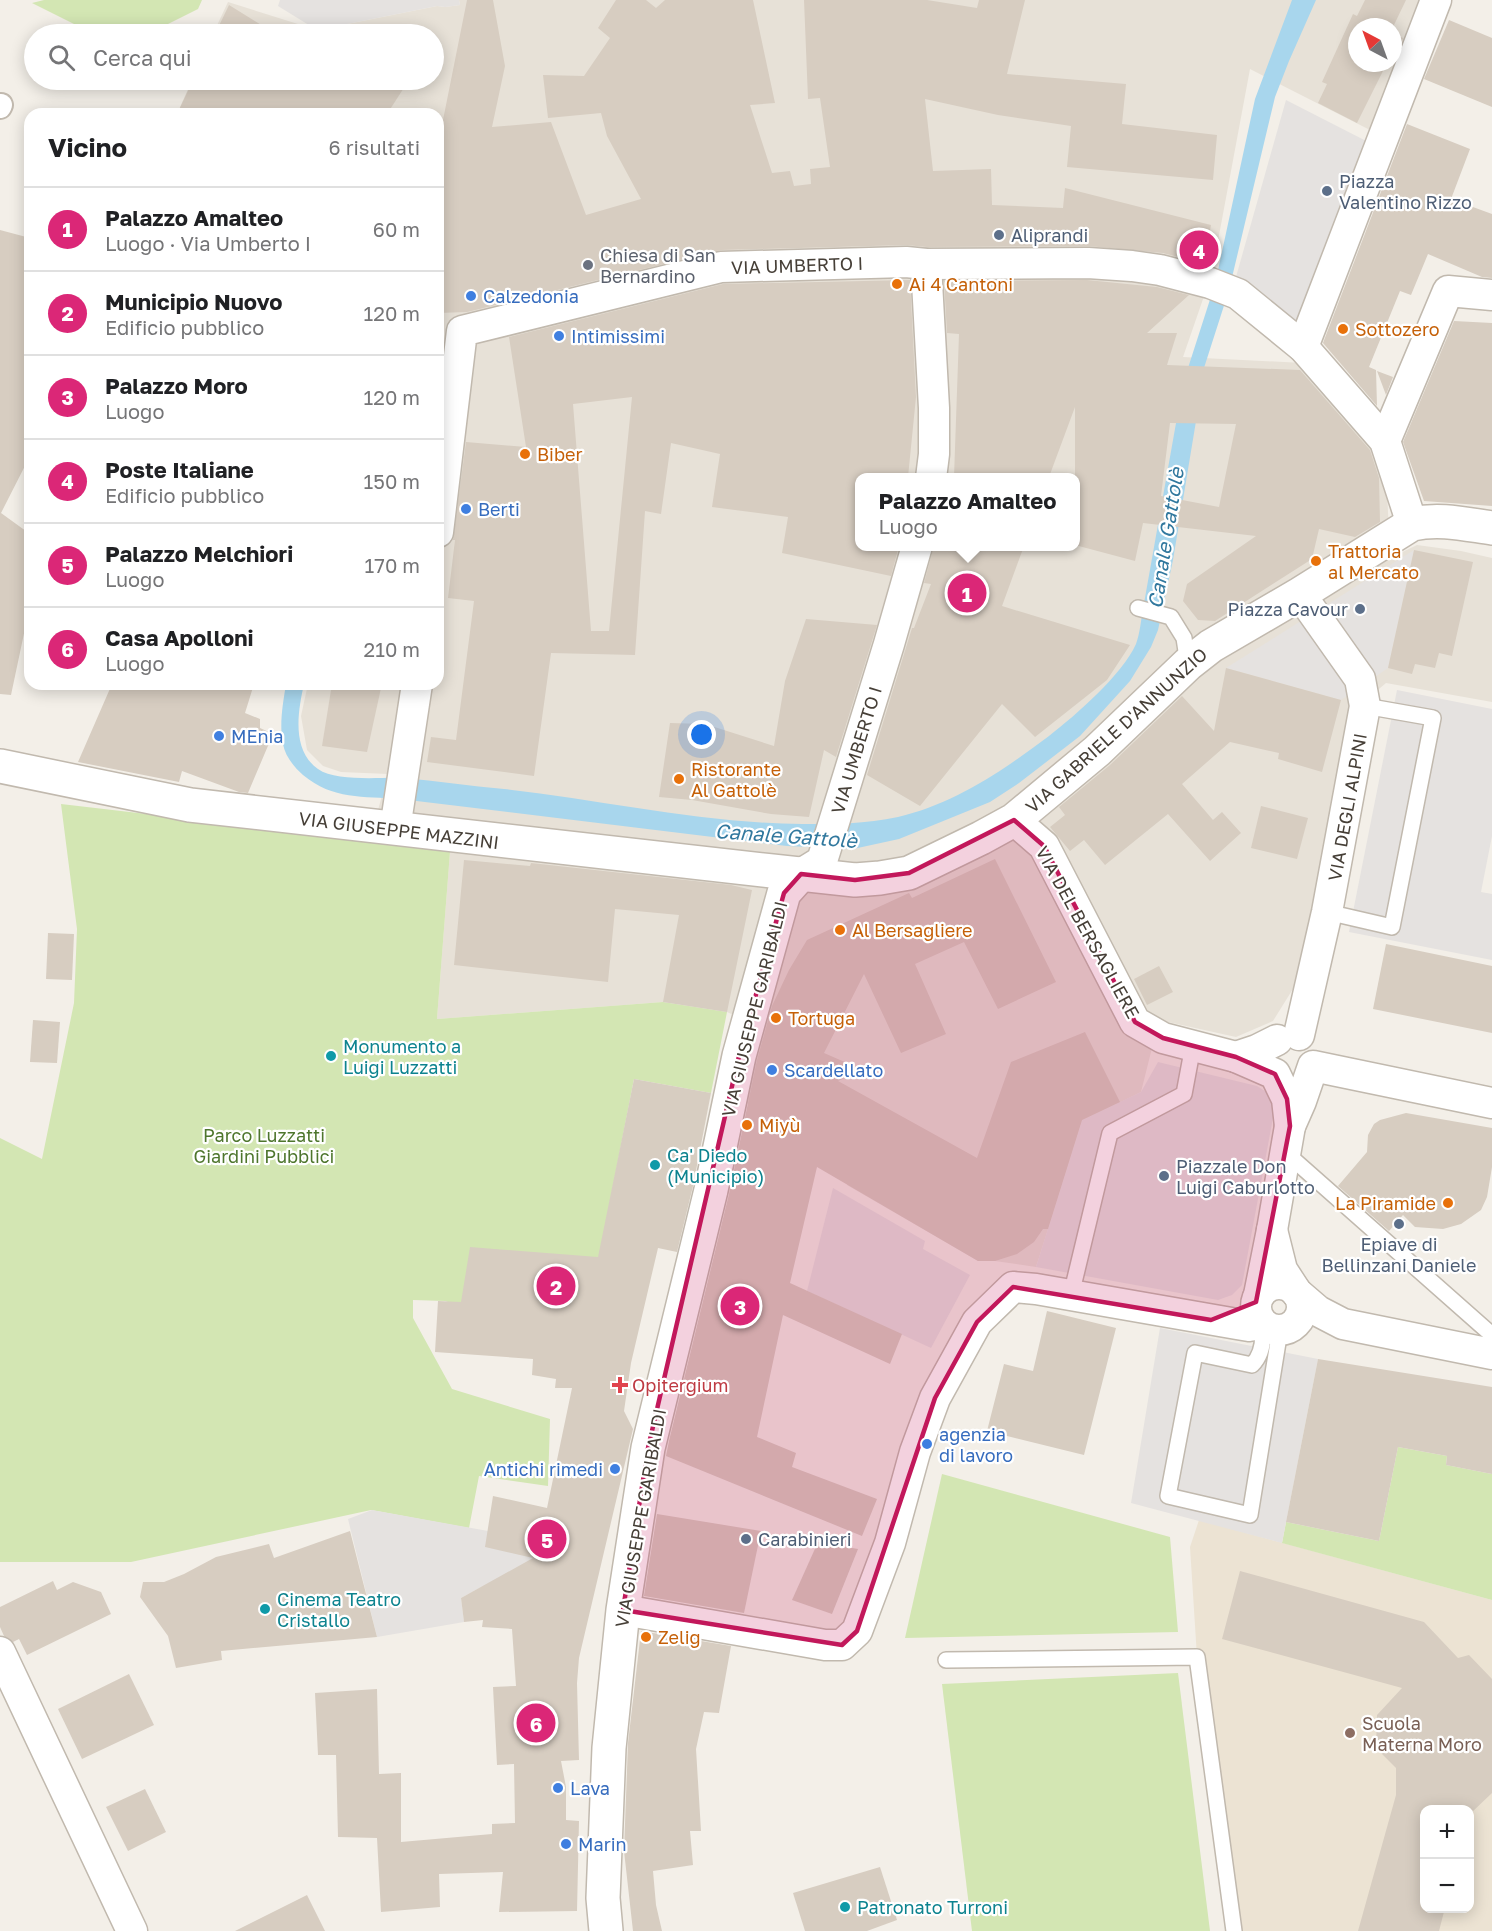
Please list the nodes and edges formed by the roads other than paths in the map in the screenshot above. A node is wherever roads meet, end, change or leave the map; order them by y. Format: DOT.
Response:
graph roads {
  1 [pos="1436,0"];
  2 [pos="926,264"];
  3 [pos="1492,295"];
  4 [pos="1303,347"];
  5 [pos="1386,441"];
  6 [pos="931,473"];
  7 [pos="444,482"];
  8 [pos="1412,524"];
  9 [pos="1492,528"];
  10 [pos="915,551"];
  11 [pos="1300,594"];
  12 [pos="1138,608"];
  13 [pos="1188,664"];
  14 [pos="416,690"];
  15 [pos="1365,706"];
  16 [pos="0,766"];
  17 [pos="397,819"];
  18 [pos="1014,820"];
  19 [pos="812,868"];
  20 [pos="1327,912"];
  21 [pos="1288,1037"];
  22 [pos="1193,1046"];
  23 [pos="1236,1057"];
  24 [pos="1313,1066"];
  25 [pos="1275,1074"];
  26 [pos="1492,1103"];
  27 [pos="1288,1139"];
  28 [pos="1272,1230"];
  29 [pos="1296,1292"];
  30 [pos="1071,1295"];
  31 [pos="1270,1316"];
  32 [pos="1343,1323"];
  33 [pos="1492,1335"];
  34 [pos="1492,1354"];
  35 [pos="622,1610"];
  36 [pos="0,1652"];
  37 [pos="946,1660"];
  38 [pos="132,1931"];
  39 [pos="606,1931"];
  40 [pos="1234,1931"];
  1 -- 4 [label="street"];
  2 -- 4 [label="street, VIA UMBERTO I"];
  2 -- 6 [label="street"];
  2 -- 7 [label="street, VIA UMBERTO I"];
  3 -- 5 [label="street"];
  4 -- 5 [label="street"];
  5 -- 8 [label="street"];
  8 -- 9 [label="street"];
  8 -- 11 [label="street, VIA GABRIELE D'ANNUNZIO"];
  10 -- 19 [label="street, VIA UMBERTO I"];
  11 -- 13 [label="street, VIA GABRIELE D'ANNUNZIO"];
  11 -- 15 [label="street, VIA DEGLI ALPINI"];
  12 -- 13 [label="lane"];
  13 -- 18 [label="street, VIA GABRIELE D'ANNUNZIO"];
  14 -- 17 [label="street"];
  15 -- 20 [label="street, VIA DEGLI ALPINI"];
  15 -- 20 [label="lane"];
  16 -- 17 [label="street, VIA GIUSEPPE MAZZINI"];
  17 -- 19 [label="street, VIA GIUSEPPE MAZZINI"];
  18 -- 19 [label="street, VIA GABRIELE D'ANNUNZIO"];
  18 -- 22 [label="street, VIA DEL BERSAGLIERE"];
  19 -- 35 [label="street, VIA GIUSEPPE GARIBALDI"];
  20 -- 21 [label="street, VIA DEGLI ALPINI"];
  21 -- 23 [label="street"];
  21 -- 24 [label="street"];
  21 -- 25 [label="street, VIA DEGLI ALPINI"];
  22 -- 23 [label="street, VIA DEL BERSAGLIERE"];
  22 -- 30 [label="lane"];
  23 -- 25 [label="street, VIA DEL BERSAGLIERE"];
  24 -- 25 [label="street"];
  24 -- 26 [label="street"];
  24 -- 27 [label="street, VIA DEGLI ALPINI"];
  25 -- 27 [label="street, VIA DEGLI ALPINI"];
  27 -- 28 [label="street, VIA DEGLI ALPINI"];
  27 -- 33 [label="lane"];
  28 -- 29 [label="street, VIA DEGLI ALPINI"];
  28 -- 31 [label="street, VIA DEGLI ALPINI"];
  29 -- 31 [label="street"];
  29 -- 31 [label="street"];
  29 -- 32 [label="street, VIA DEGLI ALPINI"];
  30 -- 31 [label="street"];
  30 -- 35 [label="street"];
  31 -- 31 [label="lane"];
  31 -- 32 [label="street, VIA DEGLI ALPINI"];
  32 -- 34 [label="street, VIA DEGLI ALPINI"];
  35 -- 39 [label="street, VIA GIUSEPPE GARIBALDI"];
  36 -- 38 [label="street"];
  37 -- 40 [label="lane"];
}
